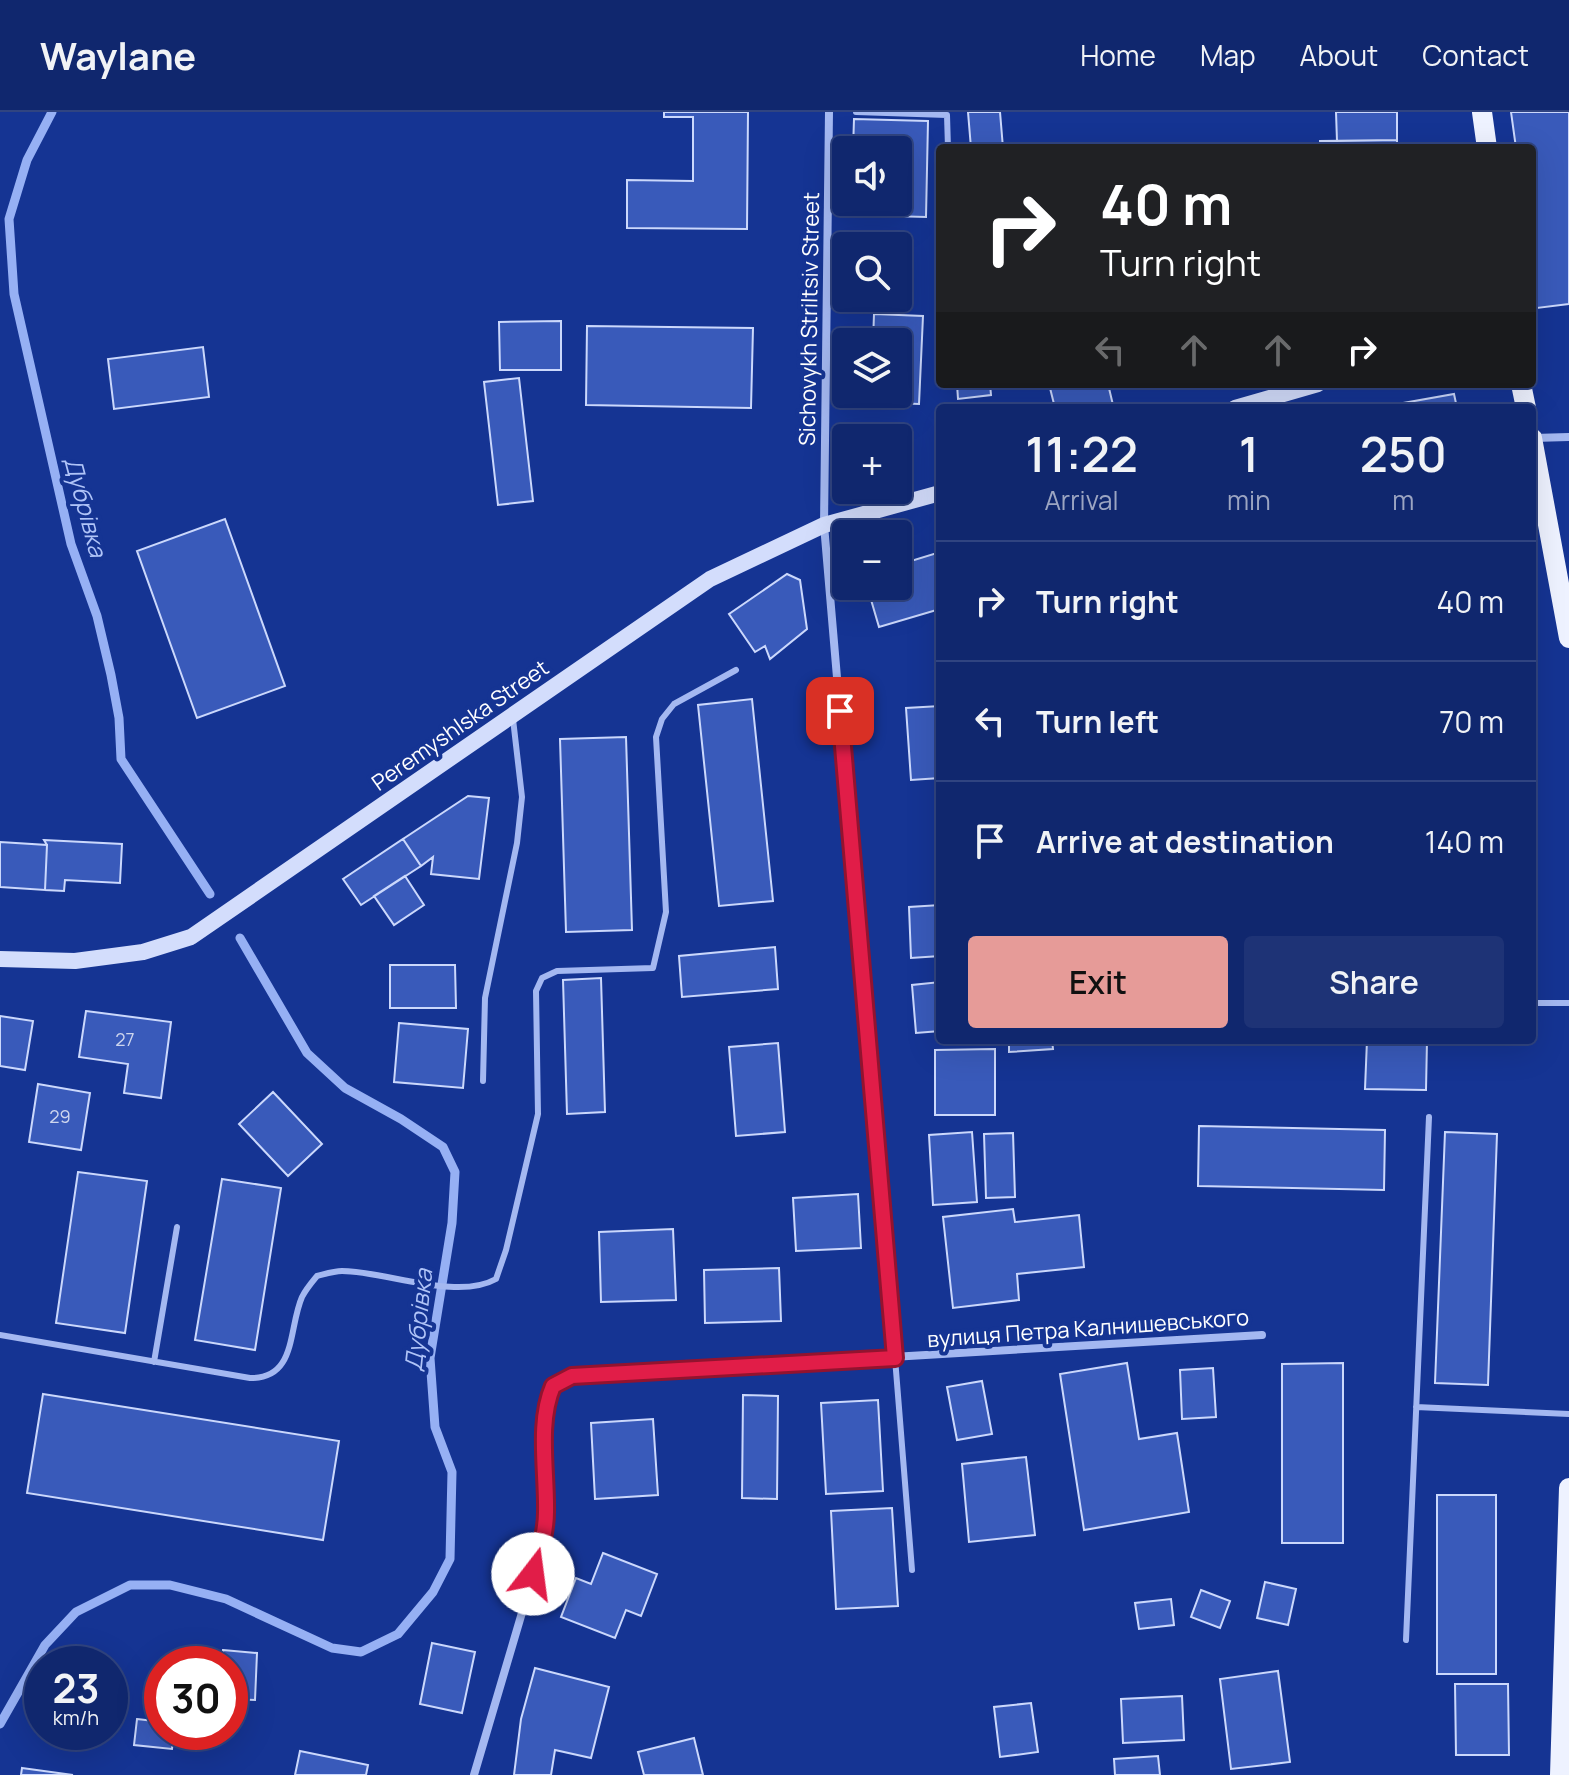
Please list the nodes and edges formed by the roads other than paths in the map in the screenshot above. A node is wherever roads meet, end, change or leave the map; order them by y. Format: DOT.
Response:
graph roads {
  1 [pos="829,112"];
  2 [pos="856,112"];
  3 [pos="1482,112"];
  4 [pos="948,144"];
  5 [pos="1486,144"];
  6 [pos="1304,388"];
  7 [pos="1249,404"];
  8 [pos="1569,437"];
  9 [pos="1536,438"];
  10 [pos="1536,460"];
  11 [pos="936,494"];
  12 [pos="824,525"];
  13 [pos="1569,638"];
  14 [pos="736,670"];
  15 [pos="513,715"];
  16 [pos="0,959"];
  17 [pos="1536,1003"];
  18 [pos="1569,1003"];
  19 [pos="483,1081"];
  20 [pos="1429,1117"];
  21 [pos="177,1227"];
  22 [pos="0,1335"];
  23 [pos="1262,1335"];
  24 [pos="895,1358"];
  25 [pos="154,1362"];
  26 [pos="1416,1407"];
  27 [pos="1569,1414"];
  28 [pos="1569,1488"];
  29 [pos="912,1570"];
  30 [pos="1406,1640"];
  31 [pos="1566,1666"];
  32 [pos="474,1775"];
  33 [pos="1560,1775"];
  1 -- 12 [label="street, Sichovykh Striltsiv Street"];
  2 -- 4 [label="lane"];
  3 -- 5 [label="main road"];
  6 -- 7 [label="main road"];
  8 -- 9 [label="street"];
  10 -- 13 [label="main road"];
  11 -- 12 [label="main road, Peremyshlska Street"];
  12 -- 15 [label="main road, Peremyshlska Street"];
  12 -- 24 [label="street, Sichovykh Striltsiv Street"];
  14 -- 25 [label="lane"];
  15 -- 16 [label="main road, Peremyshlska Street"];
  15 -- 19 [label="lane"];
  17 -- 18 [label="lane"];
  20 -- 26 [label="lane"];
  21 -- 25 [label="lane"];
  22 -- 25 [label="lane"];
  23 -- 24 [label="street, вулиця Петра Калнишевського"];
  24 -- 29 [label="lane"];
  24 -- 32 [label="street, вулиця Петра Калнишевського"];
  26 -- 27 [label="lane"];
  26 -- 30 [label="lane"];
  28 -- 31 [label="main road"];
  31 -- 33 [label="main road"];
}
